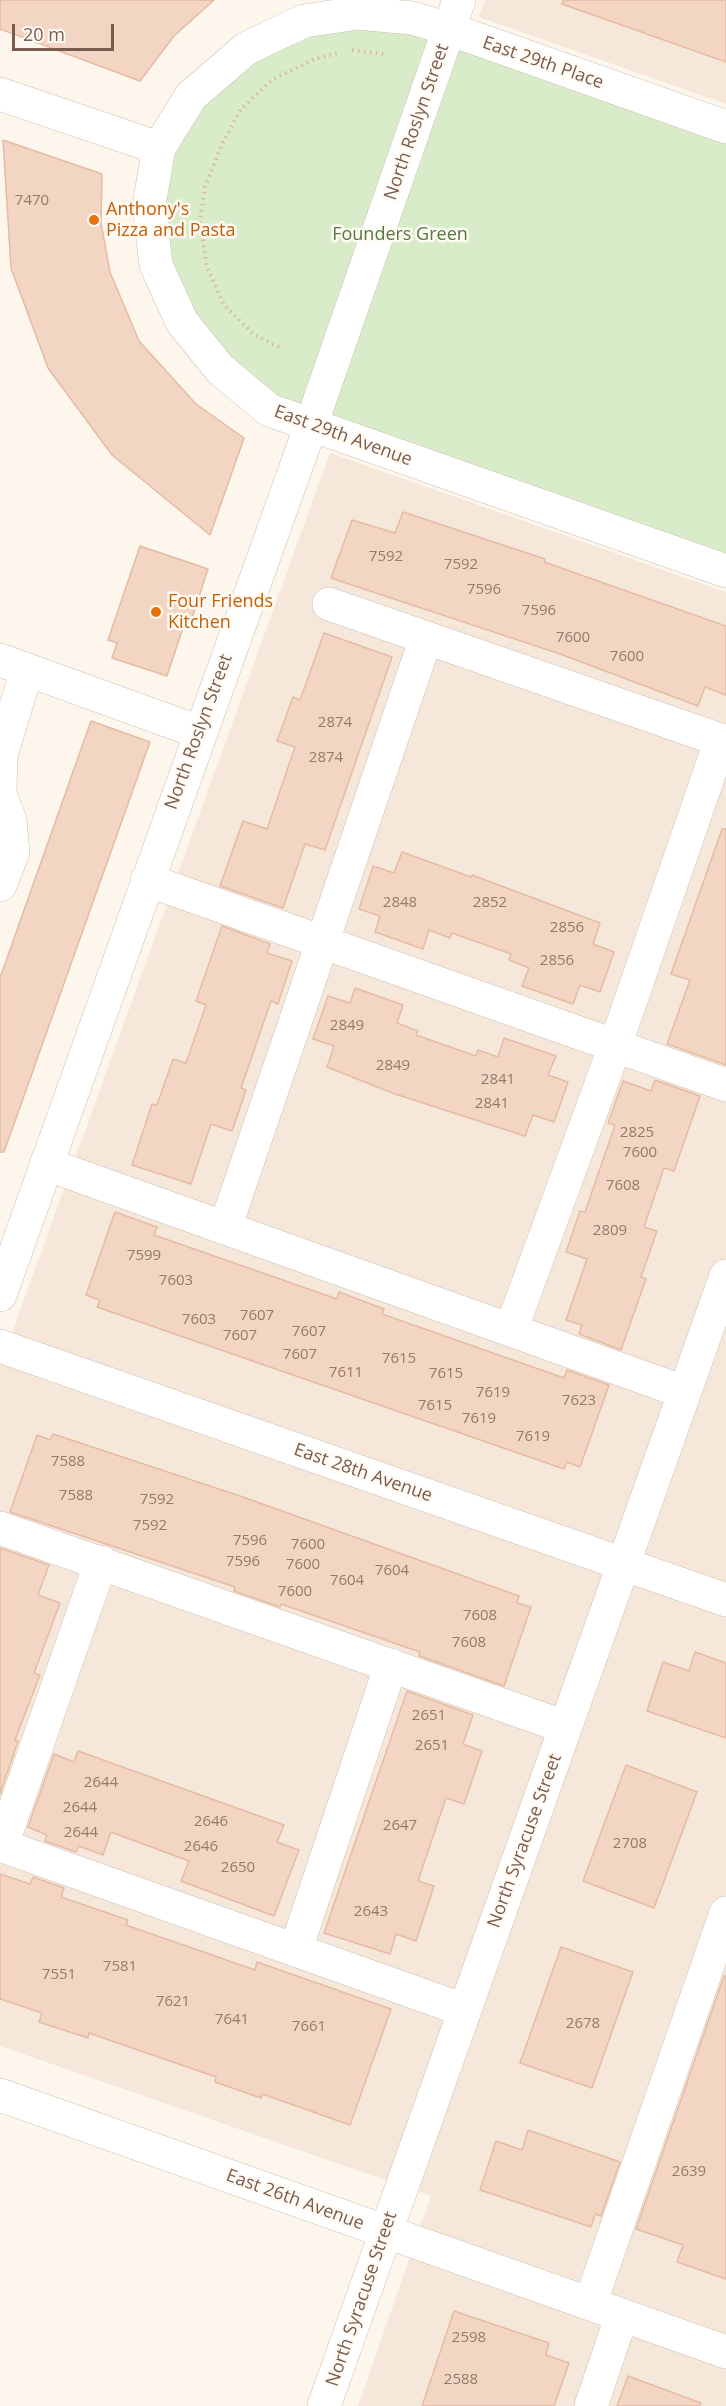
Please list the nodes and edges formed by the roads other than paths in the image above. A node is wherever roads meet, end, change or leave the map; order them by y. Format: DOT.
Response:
graph roads {
  1 [pos="454,15"];
  2 [pos="0,94"];
  3 [pos="726,127"];
  4 [pos="159,148"];
  5 [pos="311,425"];
  6 [pos="726,571"];
  7 [pos="329,604"];
  8 [pos="426,638"];
  9 [pos="14,665"];
  10 [pos="199,732"];
  11 [pos="723,741"];
  12 [pos="0,793"];
  13 [pos="147,880"];
  14 [pos="0,885"];
  15 [pos="322,944"];
  16 [pos="615,1046"];
  17 [pos="726,1085"];
  18 [pos="46,1164"];
  19 [pos="225,1228"];
  20 [pos="726,1275"];
  21 [pos="0,1295"];
  22 [pos="511,1330"];
  23 [pos="0,1346"];
  24 [pos="684,1392"];
  25 [pos="0,1528"];
  26 [pos="101,1562"];
  27 [pos="622,1564"];
  28 [pos="726,1600"];
  29 [pos="391,1665"];
  30 [pos="566,1727"];
  31 [pos="1,1845"];
  32 [pos="726,1912"];
  33 [pos="296,1949"];
  34 [pos="464,2010"];
  35 [pos="0,2095"];
  36 [pos="385,2232"];
  37 [pos="590,2304"];
  38 [pos="622,2315"];
  39 [pos="726,2352"];
  40 [pos="324,2406"];
  41 [pos="591,2406"];
  1 -- 3 [label="street, East 29th Place"];
  1 -- 4 [label="street, East 29th Place"];
  1 -- 5 [label="street, North Roslyn Street"];
  2 -- 4 [label="street"];
  4 -- 5 [label="street, East 29th Avenue"];
  5 -- 6 [label="street, East 29th Avenue"];
  5 -- 10 [label="street, North Roslyn Street"];
  7 -- 8 [label="street"];
  8 -- 11 [label="street"];
  8 -- 15 [label="street"];
  9 -- 10 [label="street"];
  9 -- 12 [label="street"];
  10 -- 13 [label="street, North Roslyn Street"];
  11 -- 16 [label="street"];
  12 -- 14 [label="street"];
  13 -- 15 [label="street"];
  13 -- 18 [label="street, North Roslyn Street"];
  15 -- 16 [label="street"];
  15 -- 19 [label="street"];
  16 -- 17 [label="street"];
  16 -- 22 [label="street"];
  18 -- 19 [label="street"];
  18 -- 21 [label="street, North Roslyn Street"];
  19 -- 22 [label="street"];
  20 -- 24 [label="street, North Syracuse Street"];
  22 -- 24 [label="street"];
  23 -- 27 [label="street, East 28th Avenue"];
  24 -- 27 [label="street, North Syracuse Street"];
  25 -- 26 [label="street"];
  26 -- 29 [label="street"];
  26 -- 31 [label="street"];
  27 -- 28 [label="street, East 28th Avenue"];
  27 -- 30 [label="street, North Syracuse Street"];
  29 -- 30 [label="street"];
  29 -- 33 [label="street"];
  30 -- 34 [label="street, North Syracuse Street"];
  31 -- 33 [label="street"];
  32 -- 37 [label="street"];
  33 -- 34 [label="street"];
  34 -- 36 [label="street, North Syracuse Street"];
  35 -- 36 [label="street, East 26th Avenue"];
  36 -- 37 [label="street, East 26th Avenue"];
  36 -- 40 [label="street, North Syracuse Street"];
  37 -- 38 [label="street, East 26th Avenue"];
  38 -- 39 [label="street, East 26th Avenue"];
  38 -- 41 [label="street"];
}
